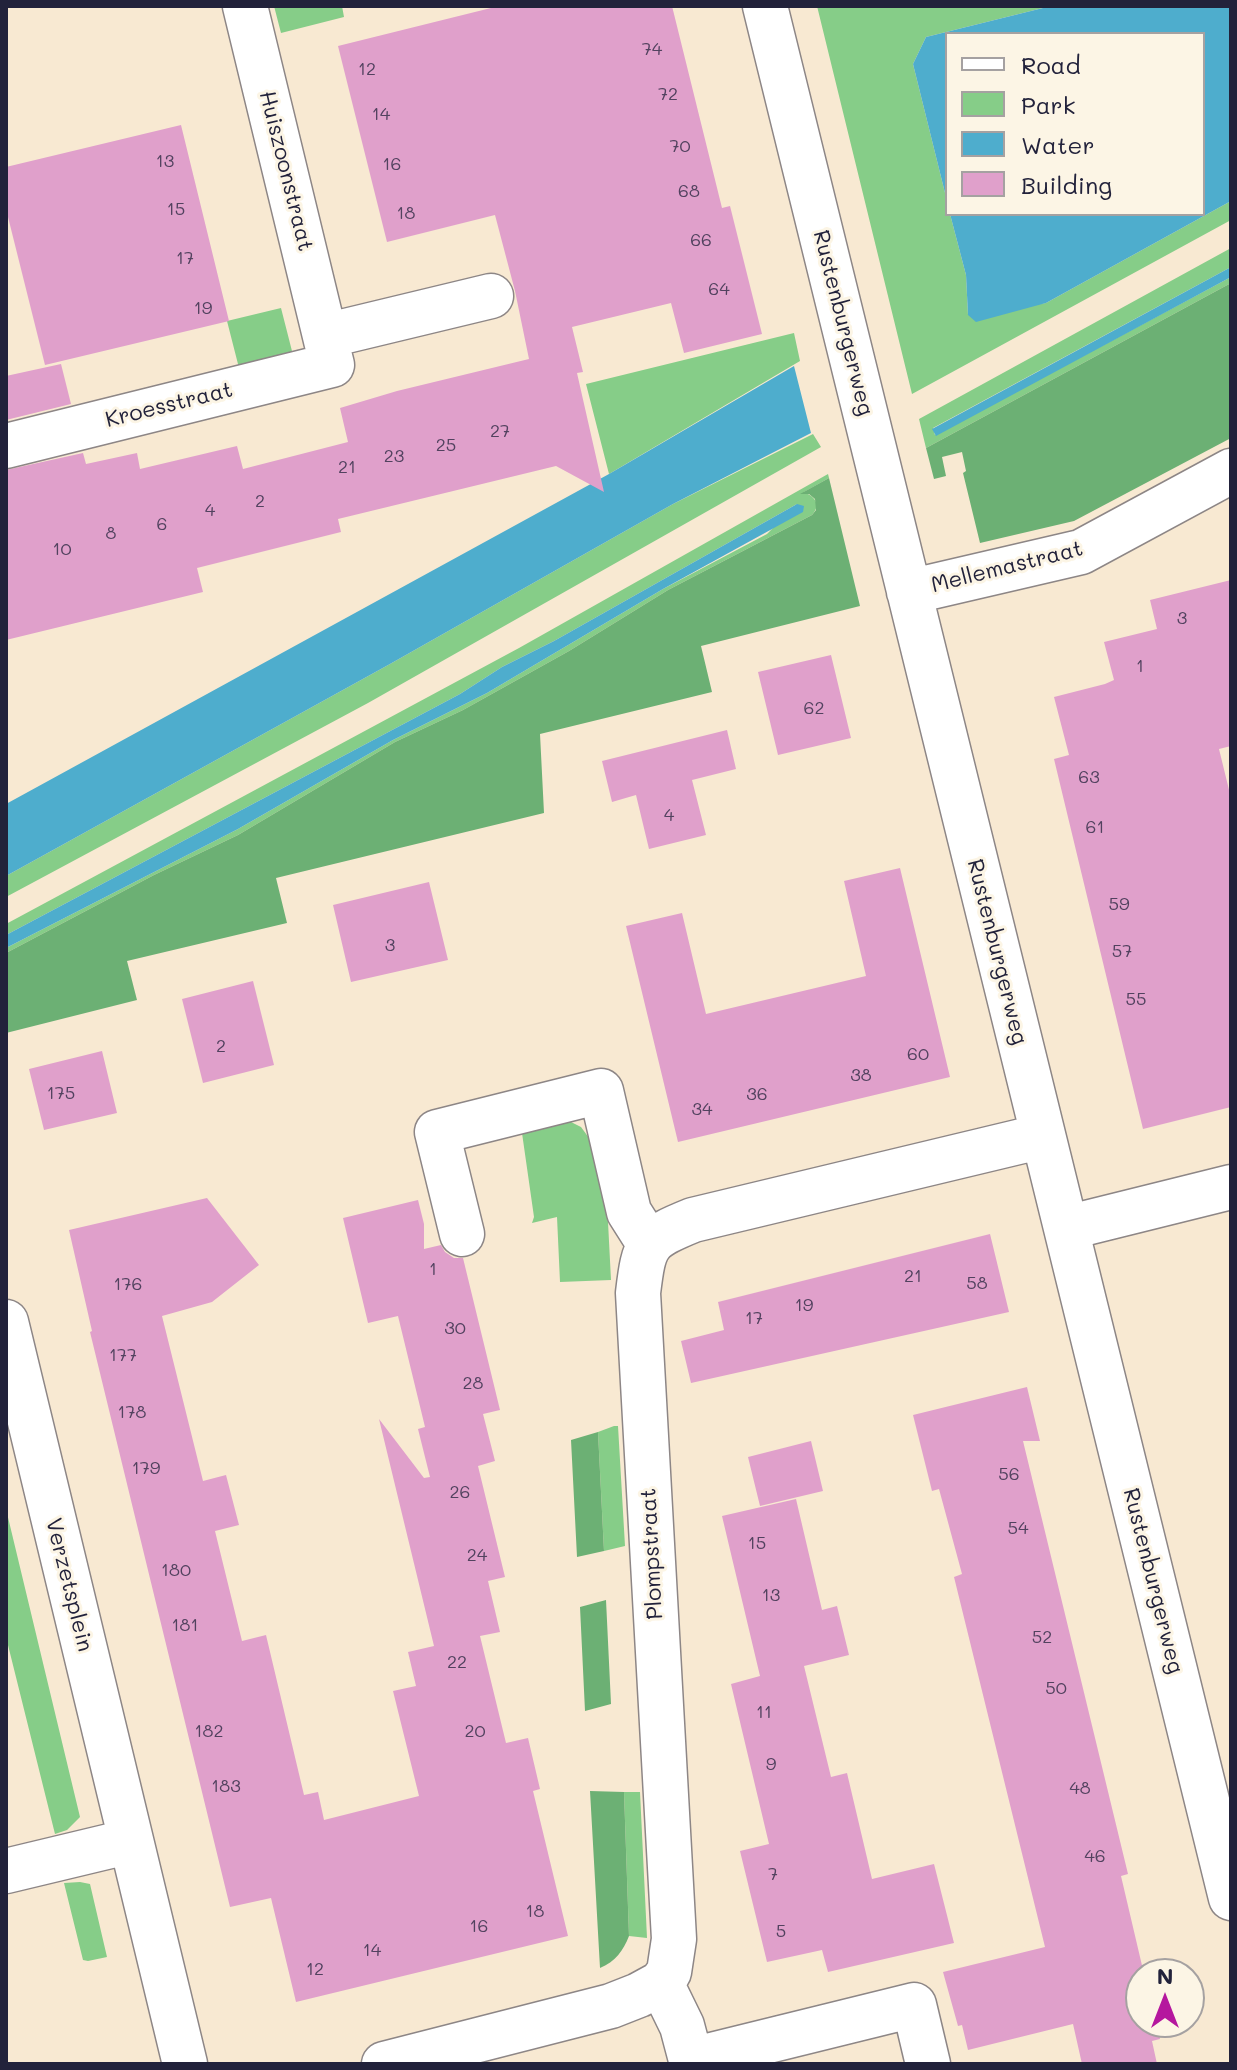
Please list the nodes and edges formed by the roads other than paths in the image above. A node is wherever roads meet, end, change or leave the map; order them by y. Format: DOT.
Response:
graph roads {
  1 [pos="245,6"];
  2 [pos="765,6"];
  3 [pos="491,296"];
  4 [pos="329,350"];
  5 [pos="6,446"];
  6 [pos="1231,471"];
  7 [pos="909,592"];
  8 [pos="1043,1136"];
  9 [pos="1231,1187"];
  10 [pos="1066,1228"];
  11 [pos="462,1234"];
  12 [pos="648,1242"];
  13 [pos="7,1328"];
  14 [pos="131,1841"];
  15 [pos="6,1871"];
  16 [pos="1231,1898"];
  17 [pos="661,1983"];
  18 [pos="692,2062"];
  19 [pos="185,2064"];
  20 [pos="384,2064"];
  21 [pos="928,2064"];
  1 -- 4 [label="street, Huiszoonstraat"];
  2 -- 7 [label="street, Rustenburgerweg"];
  3 -- 4 [label="street"];
  4 -- 5 [label="street, Kroesstraat"];
  6 -- 7 [label="street, Mellemastraat"];
  7 -- 8 [label="street, Rustenburgerweg"];
  8 -- 10 [label="street, Rustenburgerweg"];
  8 -- 12 [label="street"];
  9 -- 10 [label="street"];
  10 -- 16 [label="street, Rustenburgerweg"];
  11 -- 12 [label="street"];
  12 -- 17 [label="street, Plompstraat"];
  13 -- 14 [label="street, Verzetsplein"];
  14 -- 15 [label="street"];
  14 -- 19 [label="street, Verzetsplein"];
  17 -- 18 [label="street"];
  17 -- 20 [label="street"];
  18 -- 21 [label="street"];
}
